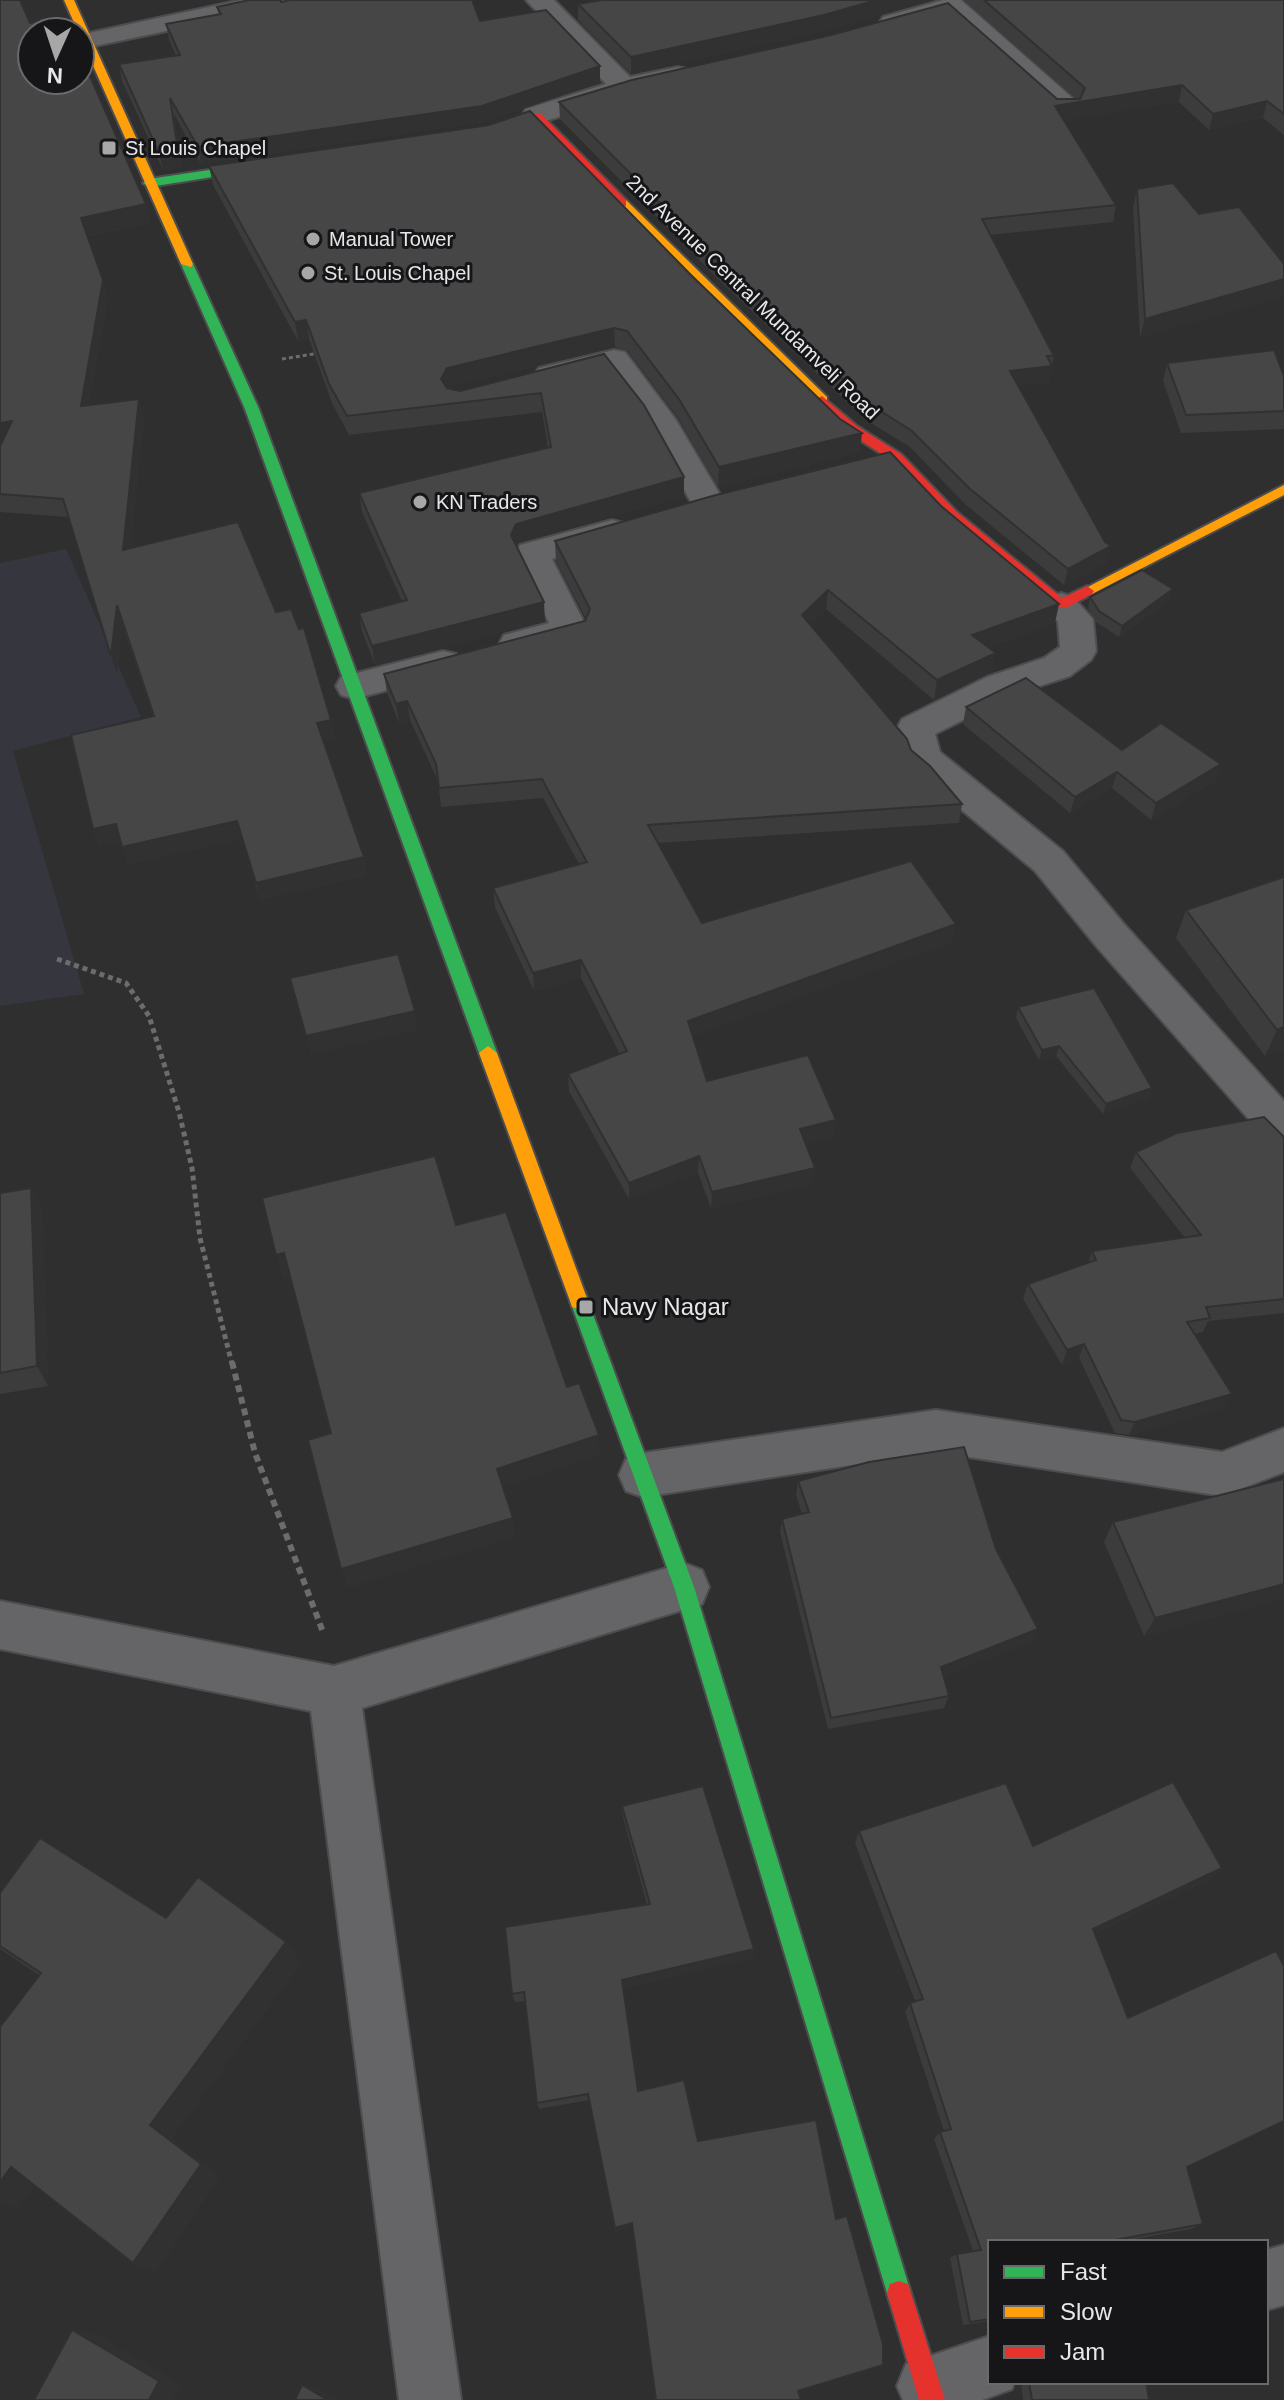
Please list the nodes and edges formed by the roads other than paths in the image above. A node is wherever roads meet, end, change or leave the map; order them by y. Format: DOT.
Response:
graph roads {
  1 [pos="277,0"];
  2 [pos="539,0"];
  3 [pos="956,2"];
  4 [pos="870,29"];
  5 [pos="96,40"];
  6 [pos="96,66"];
  7 [pos="697,71"];
  8 [pos="624,87"];
  9 [pos="1066,107"];
  10 [pos="536,115"];
  11 [pos="459,138"];
  12 [pos="288,162"];
  13 [pos="149,183"];
  14 [pos="523,382"];
  15 [pos="896,457"];
  16 [pos="853,467"];
  17 [pos="1278,491"];
  18 [pos="1061,605"];
  19 [pos="354,686"];
  20 [pos="1284,1130"];
  21 [pos="1284,1450"];
  22 [pos="643,1475"];
  23 [pos="684,1587"];
  24 [pos="0,1625"];
  25 [pos="346,1687"];
  26 [pos="988,2368"];
  27 [pos="930,2393"];
  28 [pos="430,2400"];
  1 -- 5 [label="street"];
  2 -- 8 [label="street"];
  3 -- 4 [label="street"];
  3 -- 9 [label="street"];
  6 -- 13 [label="main road"];
  7 -- 8 [label="street"];
  8 -- 10 [label="street"];
  10 -- 11 [label="main road"];
  10 -- 15 [label="main road, 2nd Avenue Central Mundamveli Road"];
  12 -- 13 [label="main road"];
  13 -- 19 [label="main road"];
  14 -- 19 [label="street"];
  15 -- 16 [label="street"];
  15 -- 18 [label="main road, 2nd Avenue Central Mundamveli Road"];
  17 -- 18 [label="main road"];
  18 -- 20 [label="street"];
  19 -- 22 [label="main road"];
  21 -- 22 [label="street"];
  22 -- 23 [label="main road"];
  23 -- 25 [label="street"];
  23 -- 27 [label="main road"];
  24 -- 25 [label="street"];
  25 -- 28 [label="street"];
  26 -- 27 [label="street"];
}
